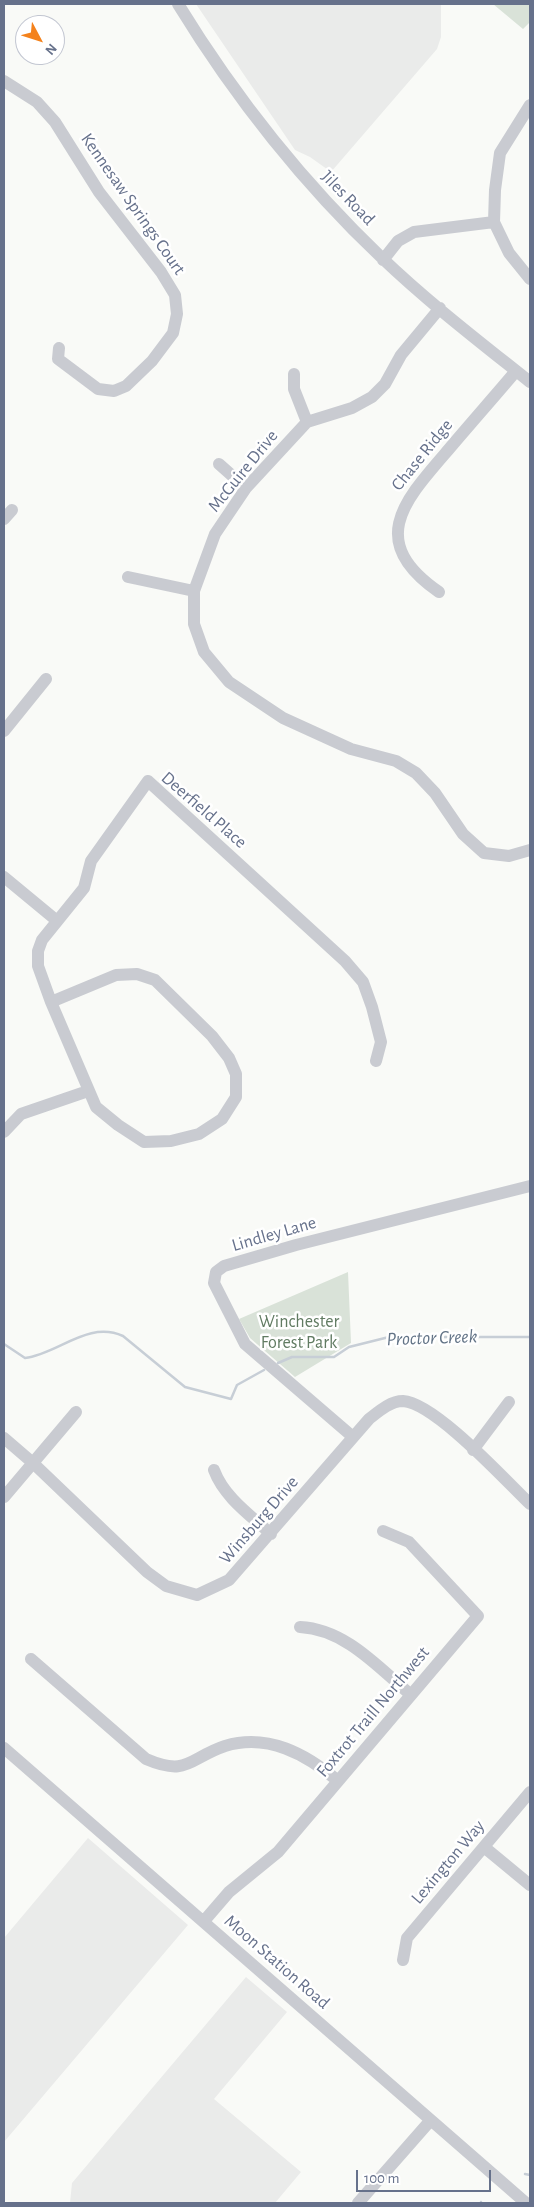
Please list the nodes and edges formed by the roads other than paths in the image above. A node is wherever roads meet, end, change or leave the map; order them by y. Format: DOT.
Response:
graph roads {
  1 [pos="178,4"];
  2 [pos="4,81"];
  3 [pos="530,105"];
  4 [pos="494,222"];
  5 [pos="383,260"];
  6 [pos="530,279"];
  7 [pos="440,308"];
  8 [pos="59,348"];
  9 [pos="516,371"];
  10 [pos="294,374"];
  11 [pos="530,382"];
  12 [pos="306,422"];
  13 [pos="219,464"];
  14 [pos="246,488"];
  15 [pos="128,577"];
  16 [pos="194,591"];
  17 [pos="440,592"];
  18 [pos="46,679"];
  19 [pos="4,731"];
  20 [pos="530,850"];
  21 [pos="4,877"];
  22 [pos="56,920"];
  23 [pos="51,1002"];
  24 [pos="376,1061"];
  25 [pos="88,1091"];
  26 [pos="4,1132"];
  27 [pos="530,1186"];
  28 [pos="509,1402"];
  29 [pos="76,1412"];
  30 [pos="4,1438"];
  31 [pos="353,1438"];
  32 [pos="473,1450"];
  33 [pos="33,1463"];
  34 [pos="214,1470"];
  35 [pos="4,1497"];
  36 [pos="530,1504"];
  37 [pos="383,1531"];
  38 [pos="271,1534"];
  39 [pos="300,1627"];
  40 [pos="31,1659"];
  41 [pos="411,1695"];
  42 [pos="4,1748"];
  43 [pos="338,1781"];
  44 [pos="530,1792"];
  45 [pos="484,1847"];
  46 [pos="530,1885"];
  47 [pos="204,1921"];
  48 [pos="403,1960"];
  49 [pos="430,2121"];
  50 [pos="358,2203"];
  51 [pos="526,2203"];
  1 -- 5 [label="street, Jiles Road"];
  2 -- 8 [label="street, Kennesaw Springs Court"];
  3 -- 4 [label="street"];
  4 -- 5 [label="street"];
  4 -- 6 [label="street"];
  5 -- 7 [label="street, Jiles Road"];
  7 -- 9 [label="street, Jiles Road"];
  7 -- 12 [label="street"];
  9 -- 11 [label="street, Jiles Road"];
  9 -- 17 [label="street, Chase Ridge"];
  10 -- 12 [label="street"];
  12 -- 14 [label="street, McGuire Drive"];
  13 -- 14 [label="street"];
  14 -- 16 [label="street, McGuire Drive"];
  15 -- 16 [label="street"];
  16 -- 20 [label="street, McGuire Drive"];
  18 -- 19 [label="street"];
  21 -- 22 [label="street"];
  22 -- 23 [label="street, Deerfield Place"];
  22 -- 24 [label="street, Deerfield Place"];
  23 -- 25 [label="street, Deerfield Place"];
  23 -- 25 [label="street, Deerfield Place"];
  25 -- 26 [label="street"];
  27 -- 31 [label="street, Lindley Lane"];
  28 -- 32 [label="street"];
  29 -- 33 [label="street"];
  30 -- 33 [label="street, Winsburg Drive"];
  31 -- 32 [label="street, Winsburg Drive"];
  31 -- 38 [label="street, Winsburg Drive"];
  32 -- 36 [label="street, Winsburg Drive"];
  33 -- 35 [label="street"];
  33 -- 38 [label="street, Winsburg Drive"];
  34 -- 38 [label="street"];
  37 -- 41 [label="street, Foxtrot Traill Northwest"];
  39 -- 41 [label="street"];
  40 -- 43 [label="street"];
  41 -- 43 [label="street, Foxtrot Traill Northwest"];
  42 -- 47 [label="street, Moon Station Road"];
  43 -- 47 [label="street, Foxtrot Traill Northwest"];
  44 -- 45 [label="street, Lexington Way"];
  45 -- 46 [label="street"];
  45 -- 48 [label="street, Lexington Way"];
  47 -- 49 [label="street, Moon Station Road"];
  49 -- 50 [label="street"];
  49 -- 51 [label="street, Moon Station Road"];
}
